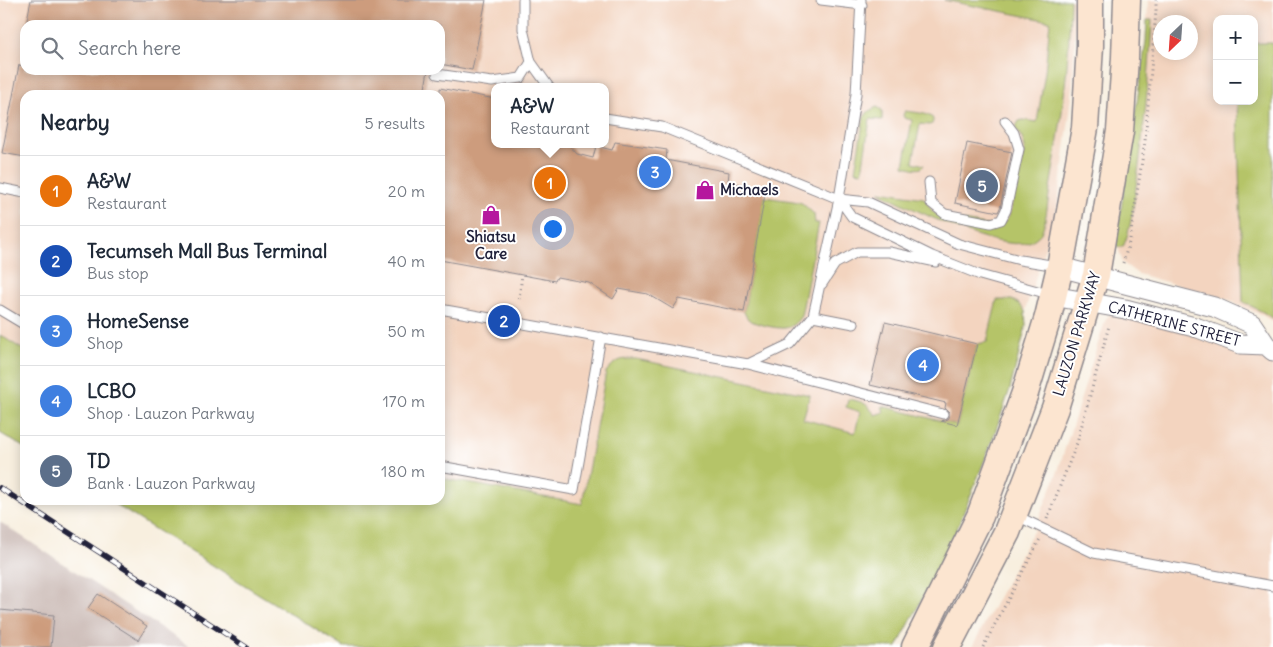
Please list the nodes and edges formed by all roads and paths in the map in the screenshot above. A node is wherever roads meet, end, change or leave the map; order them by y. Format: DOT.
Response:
graph roads {
  1 [pos="523,0"];
  2 [pos="821,0"];
  3 [pos="1090,0"];
  4 [pos="1127,0"];
  5 [pos="1156,0"];
  6 [pos="862,3"];
  7 [pos="530,62"];
  8 [pos="444,75"];
  9 [pos="545,83"];
  10 [pos="609,119"];
  11 [pos="1005,121"];
  12 [pos="929,182"];
  13 [pos="0,188"];
  14 [pos="20,192"];
  15 [pos="839,199"];
  16 [pos="1123,263"];
  17 [pos="958,267"];
  18 [pos="1060,267"];
  19 [pos="522,275"];
  20 [pos="1096,275"];
  21 [pos="819,288"];
  22 [pos="1053,296"];
  23 [pos="519,299"];
  24 [pos="1088,302"];
  25 [pos="0,310"];
  26 [pos="445,310"];
  27 [pos="813,316"];
  28 [pos="20,323"];
  29 [pos="854,324"];
  30 [pos="1109,326"];
  31 [pos="601,337"];
  32 [pos="1269,348"];
  33 [pos="748,364"];
  34 [pos="943,414"];
  35 [pos="445,467"];
  36 [pos="1014,515"];
  37 [pos="1044,529"];
  38 [pos="1273,586"];
  39 [pos="915,647"];
  40 [pos="947,647"];
  41 [pos="983,647"];
  1 -- 7 [label="lane"];
  2 -- 6 [label="lane"];
  3 -- 18 [label="main road"];
  4 -- 20 [label="main road, LAUZON PARKWAY"];
  5 -- 16 [label="path"];
  6 -- 15 [label="lane"];
  7 -- 8 [label="lane"];
  7 -- 9 [label="lane"];
  10 -- 15 [label="lane"];
  11 -- 12 [label="lane"];
  13 -- 14 [label="lane"];
  15 -- 17 [label="lane"];
  15 -- 18 [label="lane"];
  15 -- 21 [label="lane"];
  17 -- 21 [label="lane"];
  17 -- 22 [label="lane"];
  18 -- 20 [label="street, CATHERINE STREET"];
  18 -- 22 [label="main road"];
  19 -- 23 [label="path"];
  20 -- 24 [label="main road, LAUZON PARKWAY"];
  20 -- 32 [label="street, CATHERINE STREET"];
  21 -- 27 [label="lane"];
  22 -- 24 [label="street, CATHERINE STREET"];
  22 -- 39 [label="main road"];
  24 -- 32 [label="street, CATHERINE STREET"];
  24 -- 36 [label="main road, LAUZON PARKWAY"];
  25 -- 28 [label="lane"];
  26 -- 31 [label="lane"];
  27 -- 29 [label="lane"];
  27 -- 33 [label="lane"];
  30 -- 37 [label="path"];
  31 -- 33 [label="lane"];
  31 -- 35 [label="lane"];
  33 -- 34 [label="lane"];
  36 -- 37 [label="lane"];
  36 -- 40 [label="main road, LAUZON PARKWAY"];
  37 -- 38 [label="lane"];
  37 -- 41 [label="path"];
}
